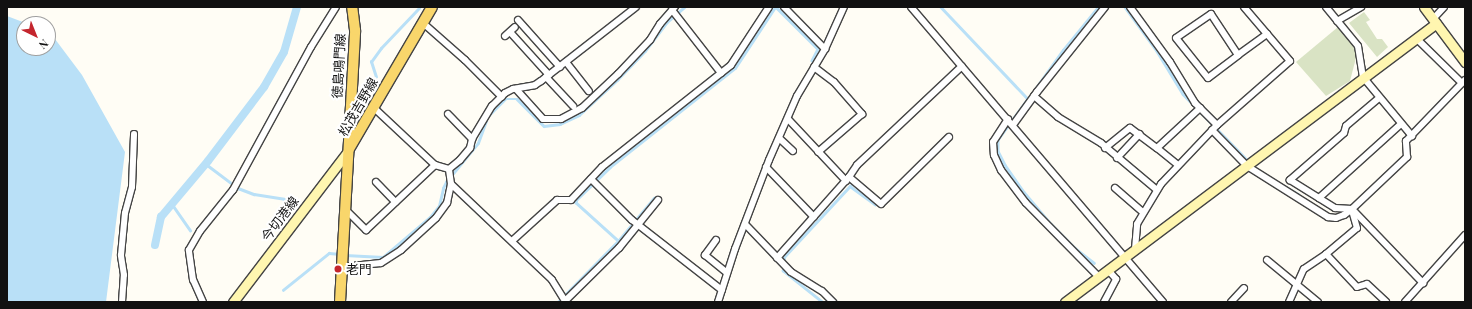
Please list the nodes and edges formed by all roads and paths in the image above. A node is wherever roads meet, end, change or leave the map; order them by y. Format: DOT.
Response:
graph roads {
  1 [pos="336,7"];
  2 [pos="352,7"];
  3 [pos="432,7"];
  4 [pos="636,7"];
  5 [pos="769,7"];
  6 [pos="784,7"];
  7 [pos="844,7"];
  8 [pos="911,7"];
  9 [pos="1105,7"];
  10 [pos="1130,7"];
  11 [pos="1244,7"];
  12 [pos="1326,7"];
  13 [pos="1361,7"];
  14 [pos="1424,7"];
  15 [pos="1444,7"];
  16 [pos="674,8"];
  17 [pos="518,20"];
  18 [pos="1337,21"];
  19 [pos="1435,21"];
  20 [pos="423,22"];
  21 [pos="510,32"];
  22 [pos="1267,34"];
  23 [pos="1416,38"];
  24 [pos="825,49"];
  25 [pos="1238,55"];
  26 [pos="566,62"];
  27 [pos="1465,62"];
  28 [pos="962,66"];
  29 [pos="560,67"];
  30 [pos="814,67"];
  31 [pos="721,73"];
  32 [pos="547,76"];
  33 [pos="1362,77"];
  34 [pos="1464,82"];
  35 [pos="1183,83"];
  36 [pos="1177,86"];
  37 [pos="516,89"];
  38 [pos="589,91"];
  39 [pos="1034,96"];
  40 [pos="502,97"];
  41 [pos="1379,98"];
  42 [pos="573,106"];
  43 [pos="373,107"];
  44 [pos="1198,110"];
  45 [pos="448,114"];
  46 [pos="788,119"];
  47 [pos="1008,119"];
  48 [pos="1217,124"];
  49 [pos="1401,124"];
  50 [pos="1013,125"];
  51 [pos="1212,130"];
  52 [pos="134,134"];
  53 [pos="1139,134"];
  54 [pos="1412,136"];
  55 [pos="949,137"];
  56 [pos="779,138"];
  57 [pos="472,139"];
  58 [pos="1105,148"];
  59 [pos="1157,148"];
  60 [pos="348,150"];
  61 [pos="793,151"];
  62 [pos="818,152"];
  63 [pos="1117,158"];
  64 [pos="1178,164"];
  65 [pos="435,165"];
  66 [pos="1247,166"];
  67 [pos="766,167"];
  68 [pos="449,169"];
  69 [pos="591,179"];
  70 [pos="847,179"];
  71 [pos="376,182"];
  72 [pos="451,184"];
  73 [pos="1115,188"];
  74 [pos="1157,190"];
  75 [pos="1319,198"];
  76 [pos="658,200"];
  77 [pos="395,202"];
  78 [pos="1352,209"];
  79 [pos="345,210"];
  80 [pos="1143,212"];
  81 [pos="814,217"];
  82 [pos="745,224"];
  83 [pos="638,225"];
  84 [pos="1465,236"];
  85 [pos="716,240"];
  86 [pos="512,241"];
  87 [pos="1135,249"];
  88 [pos="1326,254"];
  89 [pos="777,258"];
  90 [pos="1125,258"];
  91 [pos="1267,260"];
  92 [pos="342,267"];
  93 [pos="1108,270"];
  94 [pos="728,273"];
  95 [pos="1099,277"];
  96 [pos="1298,284"];
  97 [pos="1424,284"];
  98 [pos="1244,288"];
  99 [pos="722,290"];
  100 [pos="566,301"];
  101 [pos="122,302"];
  102 [pos="203,302"];
  103 [pos="234,302"];
  104 [pos="340,302"];
  105 [pos="718,302"];
  106 [pos="833,302"];
  107 [pos="1065,302"];
  108 [pos="1104,302"];
  109 [pos="1163,302"];
  110 [pos="1231,302"];
  111 [pos="1290,302"];
  112 [pos="1318,302"];
  113 [pos="1386,302"];
  114 [pos="1405,302"];
  1 -- 102 [label="street"];
  2 -- 60 [label="main road, 徳島鳴門線"];
  3 -- 20 [label="main road, 松茂吉野線"];
  4 -- 26 [label="street"];
  5 -- 31 [label="street"];
  6 -- 24 [label="street"];
  7 -- 24 [label="street"];
  8 -- 28 [label="street"];
  9 -- 39 [label="street"];
  10 -- 35 [label="street"];
  11 -- 22 [label="street"];
  12 -- 18 [label="street"];
  13 -- 18 [label="street"];
  14 -- 19 [label="street"];
  15 -- 19 [label="street"];
  16 -- 31 [label="street"];
  16 -- 37 [label="street"];
  17 -- 29 [label="street"];
  18 -- 33 [label="street"];
  19 -- 23 [label="street"];
  19 -- 27 [label="street"];
  20 -- 40 [label="street"];
  20 -- 43 [label="main road, 松茂吉野線"];
  21 -- 32 [label="street"];
  22 -- 25 [label="street"];
  22 -- 48 [label="street"];
  23 -- 33 [label="street"];
  23 -- 34 [label="street"];
  24 -- 30 [label="street"];
  25 -- 25 [label="street"];
  26 -- 29 [label="street"];
  26 -- 38 [label="street"];
  28 -- 47 [label="street"];
  28 -- 70 [label="street"];
  29 -- 32 [label="street"];
  30 -- 46 [label="street"];
  30 -- 62 [label="street"];
  31 -- 69 [label="street"];
  32 -- 37 [label="street"];
  32 -- 42 [label="street"];
  33 -- 41 [label="street"];
  33 -- 66 [label="street"];
  34 -- 54 [label="street"];
  35 -- 36 [label="street"];
  35 -- 44 [label="street"];
  37 -- 40 [label="street"];
  39 -- 50 [label="street"];
  39 -- 58 [label="street"];
  40 -- 57 [label="street"];
  41 -- 49 [label="street"];
  41 -- 75 [label="street"];
  43 -- 60 [label="main road, 松茂吉野線"];
  43 -- 65 [label="street"];
  44 -- 48 [label="street"];
  44 -- 59 [label="street"];
  45 -- 57 [label="street"];
  46 -- 56 [label="street"];
  46 -- 62 [label="street"];
  47 -- 50 [label="street"];
  47 -- 95 [label="street"];
  48 -- 51 [label="street"];
  49 -- 54 [label="street"];
  49 -- 75 [label="street"];
  50 -- 90 [label="street"];
  51 -- 64 [label="street"];
  51 -- 66 [label="street"];
  52 -- 101 [label="street"];
  53 -- 58 [label="street"];
  53 -- 59 [label="street"];
  53 -- 63 [label="street"];
  54 -- 78 [label="street"];
  55 -- 70 [label="street"];
  56 -- 61 [label="street"];
  56 -- 67 [label="street"];
  57 -- 68 [label="street"];
  58 -- 63 [label="street"];
  59 -- 64 [label="street"];
  60 -- 79 [label="main road, 松茂吉野線"];
  60 -- 103 [label="street, 今切港線"];
  62 -- 70 [label="street"];
  63 -- 74 [label="street"];
  64 -- 74 [label="street"];
  65 -- 68 [label="street"];
  65 -- 77 [label="street"];
  66 -- 78 [label="street"];
  66 -- 87 [label="street"];
  67 -- 81 [label="street"];
  67 -- 82 [label="street"];
  68 -- 72 [label="street"];
  69 -- 83 [label="street"];
  69 -- 86 [label="street"];
  70 -- 81 [label="street"];
  71 -- 77 [label="street"];
  72 -- 86 [label="street"];
  72 -- 92 [label="street"];
  73 -- 80 [label="street"];
  74 -- 80 [label="street"];
  75 -- 78 [label="street"];
  76 -- 83 [label="street"];
  77 -- 79 [label="street"];
  78 -- 88 [label="street"];
  78 -- 97 [label="street"];
  79 -- 92 [label="main road, 松茂吉野線"];
  80 -- 87 [label="street"];
  81 -- 89 [label="street"];
  82 -- 89 [label="street"];
  82 -- 94 [label="street"];
  83 -- 99 [label="street"];
  83 -- 100 [label="street"];
  84 -- 97 [label="street"];
  85 -- 94 [label="street"];
  86 -- 100 [label="street"];
  87 -- 90 [label="street"];
  88 -- 96 [label="street"];
  88 -- 113 [label="street"];
  89 -- 106 [label="street"];
  90 -- 93 [label="street"];
  90 -- 109 [label="street"];
  91 -- 96 [label="street"];
  92 -- 104 [label="main road, 松茂吉野線"];
  93 -- 95 [label="street"];
  93 -- 108 [label="street"];
  94 -- 99 [label="street"];
  95 -- 107 [label="street"];
  96 -- 111 [label="street"];
  96 -- 112 [label="street"];
  97 -- 114 [label="street"];
  98 -- 110 [label="street"];
  99 -- 105 [label="street"];
}
